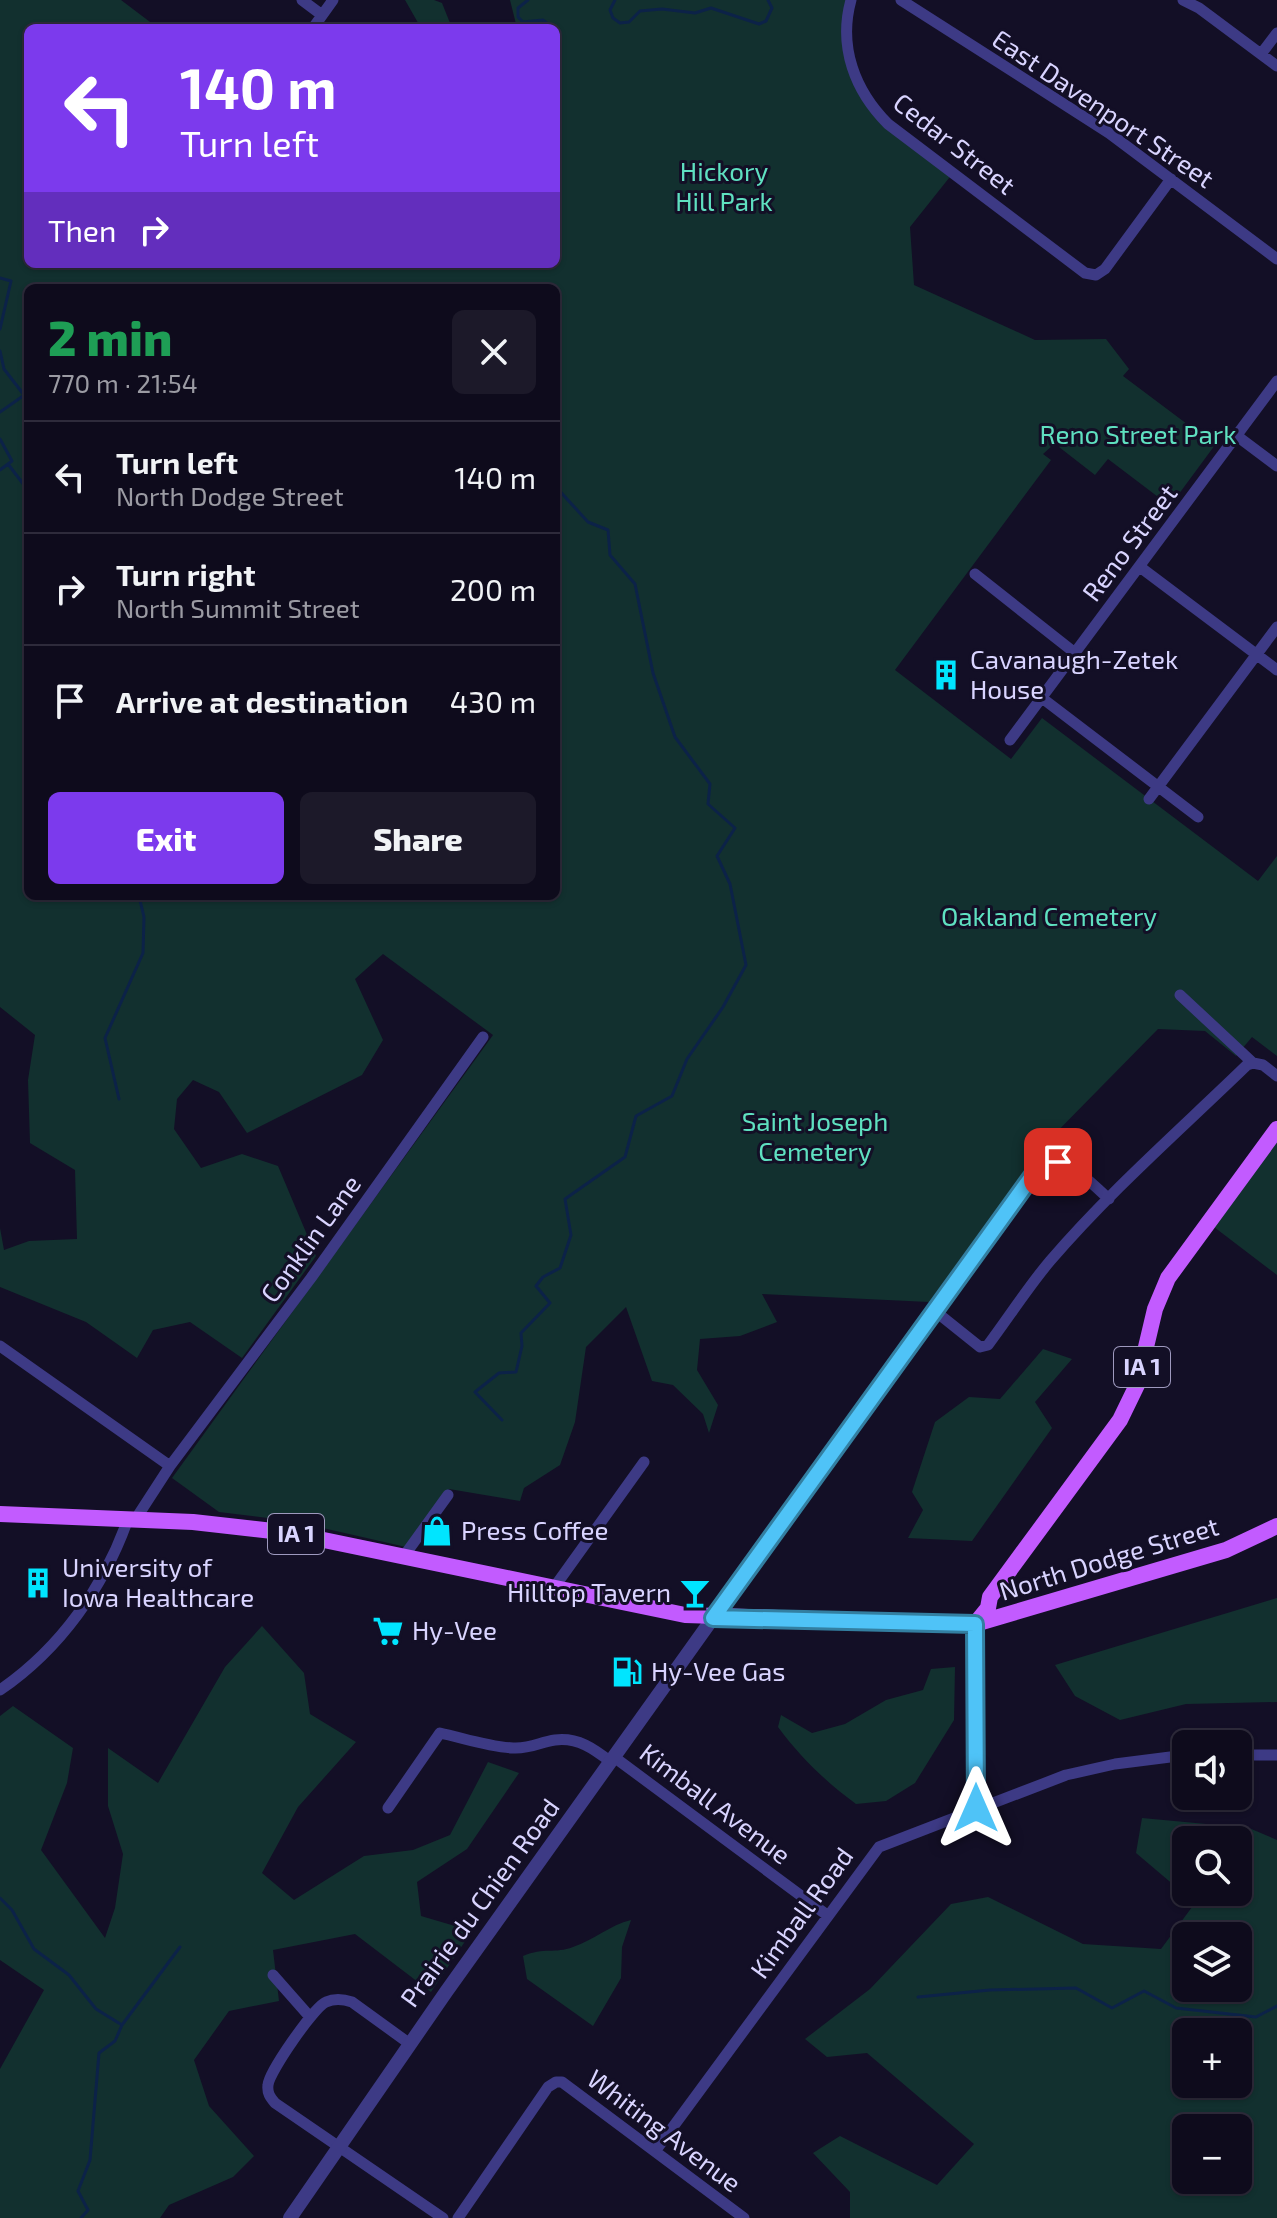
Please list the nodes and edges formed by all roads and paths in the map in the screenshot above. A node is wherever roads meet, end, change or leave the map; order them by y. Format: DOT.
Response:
graph roads {
  1 [pos="302,0"];
  2 [pos="333,0"];
  3 [pos="851,0"];
  4 [pos="901,0"];
  5 [pos="1183,0"];
  6 [pos="322,15"];
  7 [pos="316,24"];
  8 [pos="1277,33"];
  9 [pos="1261,54"];
  10 [pos="1277,66"];
  11 [pos="1171,179"];
  12 [pos="1277,259"];
  13 [pos="1277,381"];
  14 [pos="1237,436"];
  15 [pos="1277,466"];
  16 [pos="1140,567"];
  17 [pos="975,574"];
  18 [pos="1277,627"];
  19 [pos="1075,653"];
  20 [pos="1257,654"];
  21 [pos="1277,670"];
  22 [pos="1042,698"];
  23 [pos="1010,740"];
  24 [pos="1158,786"];
  25 [pos="1149,799"];
  26 [pos="1198,817"];
  27 [pos="1180,995"];
  28 [pos="483,1037"];
  29 [pos="1253,1063"];
  30 [pos="1277,1076"];
  31 [pos="1277,1129"];
  32 [pos="1109,1199"];
  33 [pos="935,1311"];
  34 [pos="0,1346"];
  35 [pos="644,1462"];
  36 [pos="170,1466"];
  37 [pos="448,1495"];
  38 [pos="0,1514"];
  39 [pos="132,1520"];
  40 [pos="1277,1526"];
  41 [pos="404,1556"];
  42 [pos="553,1589"];
  43 [pos="990,1597"];
  44 [pos="1012,1613"];
  45 [pos="713,1618"];
  46 [pos="954,1623"];
  47 [pos="975,1624"];
  48 [pos="0,1690"];
  49 [pos="1252,1755"];
  50 [pos="1277,1755"];
  51 [pos="1172,1757"];
  52 [pos="613,1760"];
  53 [pos="388,1808"];
  54 [pos="976,1808"];
  55 [pos="827,1915"];
  56 [pos="273,1975"];
  57 [pos="310,2017"];
  58 [pos="410,2044"];
  59 [pos="339,2147"];
  60 [pos="656,2150"];
  61 [pos="290,2218"];
  62 [pos="443,2218"];
  63 [pos="458,2218"];
  64 [pos="744,2218"];
  1 -- 6 [label="street"];
  2 -- 6 [label="street"];
  3 -- 11 [label="street, Cedar Street"];
  4 -- 11 [label="street, East Davenport Street"];
  5 -- 9 [label="street"];
  6 -- 7 [label="street"];
  8 -- 9 [label="street"];
  9 -- 10 [label="street"];
  11 -- 12 [label="street, East Davenport Street"];
  13 -- 14 [label="street, Reno Street"];
  14 -- 15 [label="street"];
  14 -- 16 [label="street, Reno Street"];
  16 -- 19 [label="street, Reno Street"];
  16 -- 20 [label="street"];
  17 -- 19 [label="street"];
  18 -- 20 [label="street"];
  19 -- 22 [label="street, Reno Street"];
  20 -- 21 [label="street"];
  20 -- 24 [label="street"];
  22 -- 23 [label="street, Reno Street"];
  22 -- 24 [label="street"];
  24 -- 25 [label="street"];
  24 -- 26 [label="street"];
  27 -- 29 [label="street"];
  28 -- 36 [label="street, Conklin Lane"];
  29 -- 30 [label="street"];
  29 -- 32 [label="street"];
  31 -- 43 [label="main road, IA 1"];
  32 -- 33 [label="street"];
  32 -- 33 [label="street"];
  33 -- 45 [label="street"];
  34 -- 36 [label="street"];
  35 -- 42 [label="street"];
  36 -- 39 [label="street, Conklin Lane"];
  37 -- 41 [label="street"];
  38 -- 39 [label="main road, North Dodge Street / IA 1"];
  39 -- 41 [label="main road, North Dodge Street / IA 1"];
  39 -- 48 [label="street, Conklin Lane"];
  40 -- 44 [label="main road, North Dodge Street / IA 1"];
  41 -- 42 [label="main road, North Dodge Street / IA 1"];
  42 -- 45 [label="main road, North Dodge Street / IA 1"];
  43 -- 44 [label="main road"];
  43 -- 46 [label="main road"];
  43 -- 47 [label="main road, IA 1"];
  44 -- 47 [label="main road, North Dodge Street / IA 1"];
  45 -- 46 [label="main road, North Dodge Street / IA 1"];
  45 -- 52 [label="street, Prairie du Chien Road"];
  46 -- 47 [label="main road, North Dodge Street / IA 1"];
  47 -- 54 [label="street"];
  49 -- 50 [label="street"];
  51 -- 54 [label="street, Kimball Road"];
  52 -- 53 [label="street, Kimball Avenue"];
  52 -- 55 [label="street, Kimball Avenue"];
  52 -- 58 [label="street, Prairie du Chien Road"];
  54 -- 55 [label="street, Kimball Road"];
  55 -- 60 [label="street, Kimball Road"];
  56 -- 57 [label="street"];
  57 -- 58 [label="street"];
  57 -- 59 [label="street"];
  58 -- 59 [label="street, Prairie du Chien Road"];
  59 -- 61 [label="street, Prairie du Chien Road"];
  59 -- 62 [label="street"];
  60 -- 63 [label="street, Whiting Avenue"];
  60 -- 64 [label="street, Whiting Avenue"];
}
